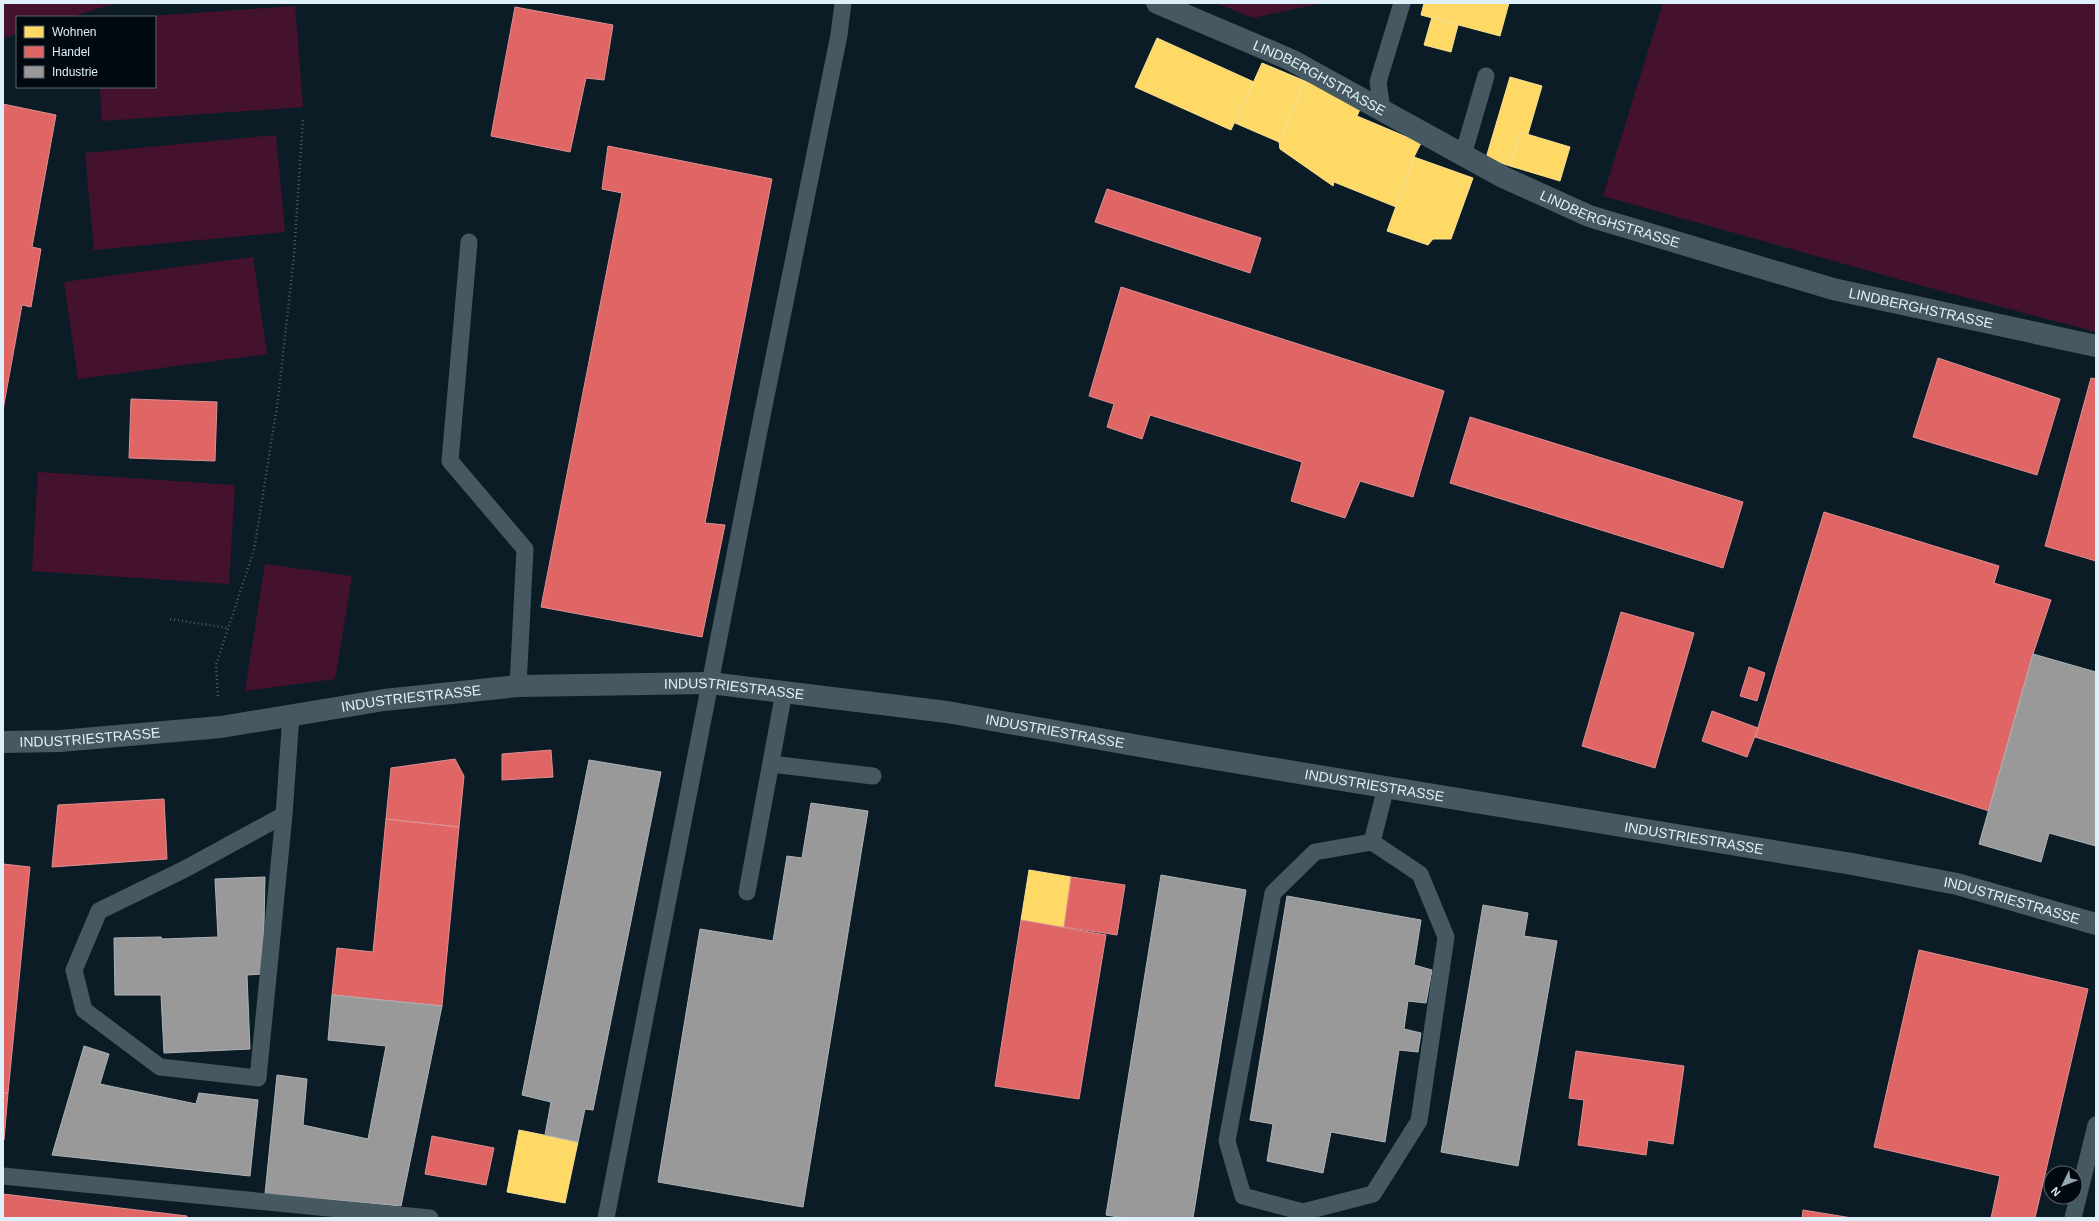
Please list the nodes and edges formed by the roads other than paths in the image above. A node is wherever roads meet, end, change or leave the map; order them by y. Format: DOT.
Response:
graph roads {
  1 [pos="843,3"];
  2 [pos="1157,3"];
  3 [pos="1402,3"];
  4 [pos="1486,76"];
  5 [pos="1382,110"];
  6 [pos="1462,155"];
  7 [pos="469,242"];
  8 [pos="2096,346"];
  9 [pos="710,683"];
  10 [pos="518,686"];
  11 [pos="784,692"];
  12 [pos="291,716"];
  13 [pos="3,742"];
  14 [pos="771,764"];
  15 [pos="873,776"];
  16 [pos="1386,787"];
  17 [pos="284,814"];
  18 [pos="1372,842"];
  19 [pos="748,892"];
  20 [pos="2096,924"];
  21 [pos="2096,1125"];
  22 [pos="3,1176"];
  23 [pos="430,1218"];
  24 [pos="606,1218"];
  25 [pos="2073,1218"];
  1 -- 9 [label="lane"];
  2 -- 5 [label="street, LINDBERGHSTRASSE"];
  3 -- 5 [label="lane"];
  4 -- 6 [label="lane"];
  5 -- 6 [label="street, LINDBERGHSTRASSE"];
  6 -- 8 [label="street, LINDBERGHSTRASSE"];
  7 -- 10 [label="lane"];
  9 -- 10 [label="street, INDUSTRIESTRASSE"];
  9 -- 11 [label="street, INDUSTRIESTRASSE"];
  9 -- 24 [label="lane"];
  10 -- 12 [label="street, INDUSTRIESTRASSE"];
  11 -- 14 [label="lane"];
  11 -- 16 [label="street, INDUSTRIESTRASSE"];
  12 -- 13 [label="street, INDUSTRIESTRASSE"];
  12 -- 17 [label="lane"];
  14 -- 15 [label="lane"];
  14 -- 19 [label="lane"];
  16 -- 18 [label="lane"];
  16 -- 20 [label="street, INDUSTRIESTRASSE"];
  17 -- 17 [label="lane"];
  18 -- 18 [label="lane"];
  21 -- 25 [label="lane"];
  22 -- 23 [label="lane"];
}
